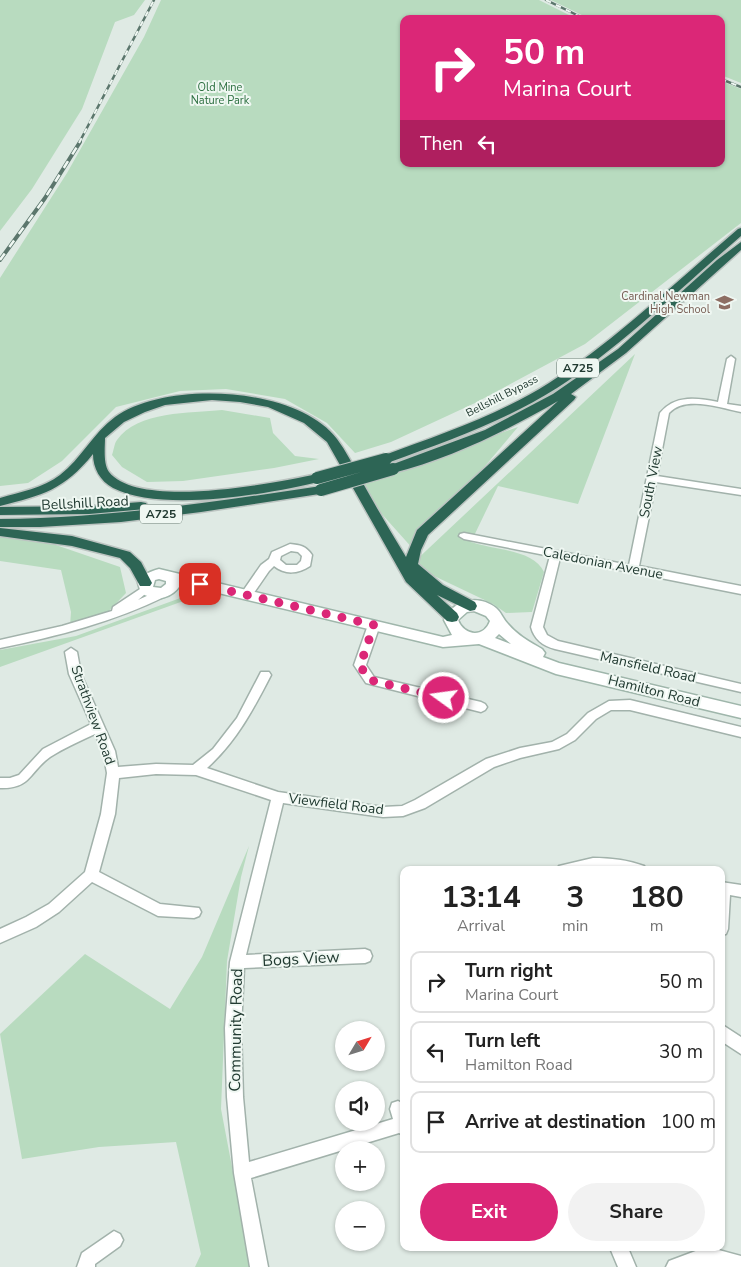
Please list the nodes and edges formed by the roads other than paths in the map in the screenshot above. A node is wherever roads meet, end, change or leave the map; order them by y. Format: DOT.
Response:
graph roads {
  1 [pos="741,231"];
  2 [pos="741,245"];
  3 [pos="732,359"];
  4 [pos="606,364"];
  5 [pos="722,406"];
  6 [pos="741,409"];
  7 [pos="99,437"];
  8 [pos="390,464"];
  9 [pos="652,478"];
  10 [pos="319,484"];
  11 [pos="271,488"];
  12 [pos="741,492"];
  13 [pos="0,502"];
  14 [pos="0,511"];
  15 [pos="0,523"];
  16 [pos="0,532"];
  17 [pos="464,536"];
  18 [pos="396,550"];
  19 [pos="556,554"];
  20 [pos="274,561"];
  21 [pos="411,565"];
  22 [pos="633,569"];
  23 [pos="171,577"];
  24 [pos="200,584"];
  25 [pos="145,586"];
  26 [pos="741,590"];
  27 [pos="164,592"];
  28 [pos="247,594"];
  29 [pos="470,606"];
  30 [pos="112,614"];
  31 [pos="451,620"];
  32 [pos="497,621"];
  33 [pos="374,625"];
  34 [pos="421,636"];
  35 [pos="476,638"];
  36 [pos="0,644"];
  37 [pos="71,652"];
  38 [pos="567,670"];
  39 [pos="265,674"];
  40 [pos="741,688"];
  41 [pos="481,708"];
  42 [pos="741,712"];
  43 [pos="99,726"];
  44 [pos="741,732"];
  45 [pos="196,770"];
  46 [pos="113,772"];
  47 [pos="0,783"];
  48 [pos="278,796"];
  49 [pos="580,866"];
  50 [pos="620,866"];
  51 [pos="91,875"];
  52 [pos="725,888"];
  53 [pos="741,891"];
  54 [pos="194,912"];
  55 [pos="0,936"];
  56 [pos="365,956"];
  57 [pos="237,962"];
  58 [pos="725,1034"];
  59 [pos="741,1046"];
  60 [pos="400,1121"];
  61 [pos="242,1173"];
  62 [pos="114,1240"];
  63 [pos="620,1251"];
  64 [pos="741,1265"];
  65 [pos="86,1267"];
  66 [pos="259,1267"];
  67 [pos="626,1267"];
  68 [pos="675,1267"];
  1 -- 8 [label="highway, Bellshill Bypass / A725"];
  2 -- 4 [label="highway, Bellshill Bypass / A725"];
  3 -- 5 [label="street"];
  4 -- 8 [label="highway, Bellshill Bypass / A725"];
  4 -- 21 [label="highway"];
  5 -- 6 [label="street"];
  5 -- 9 [label="street, South View"];
  7 -- 11 [label="highway"];
  7 -- 13 [label="highway"];
  7 -- 18 [label="highway"];
  8 -- 10 [label="highway, Bellshill Bypass / A725, bridge"];
  9 -- 12 [label="street"];
  9 -- 22 [label="street, South View"];
  10 -- 11 [label="highway, Bellshill Road / A725"];
  10 -- 15 [label="highway, Bellshill Road / A725"];
  11 -- 14 [label="highway, Bellshill Road / A725"];
  16 -- 25 [label="highway"];
  17 -- 19 [label="street, Caledonian Avenue"];
  18 -- 21 [label="highway"];
  18 -- 31 [label="highway"];
  19 -- 22 [label="street, Caledonian Avenue"];
  19 -- 40 [label="street, Mansfield Road"];
  20 -- 28 [label="street"];
  21 -- 29 [label="highway"];
  22 -- 26 [label="street, Caledonian Avenue"];
  23 -- 24 [label="main road"];
  23 -- 25 [label="main road"];
  23 -- 27 [label="main road"];
  24 -- 27 [label="main road"];
  24 -- 28 [label="main road"];
  25 -- 27 [label="main road"];
  25 -- 30 [label="street"];
  27 -- 30 [label="street"];
  28 -- 33 [label="main road"];
  29 -- 31 [label="main road"];
  29 -- 32 [label="main road"];
  30 -- 36 [label="street"];
  31 -- 34 [label="main road"];
  31 -- 35 [label="main road"];
  32 -- 35 [label="main road"];
  32 -- 38 [label="main road, Hamilton Road"];
  33 -- 34 [label="main road"];
  33 -- 41 [label="street"];
  34 -- 35 [label="main road"];
  35 -- 38 [label="main road, Hamilton Road"];
  37 -- 43 [label="street, Strathview Road"];
  38 -- 42 [label="main road, Hamilton Road"];
  39 -- 45 [label="street"];
  43 -- 46 [label="street, Strathview Road"];
  43 -- 47 [label="street"];
  44 -- 48 [label="street, Viewfield Road"];
  45 -- 46 [label="street, Viewfield Road"];
  45 -- 48 [label="street, Viewfield Road"];
  46 -- 51 [label="street, Strathview Road"];
  48 -- 57 [label="street, Community Road"];
  49 -- 50 [label="street"];
  51 -- 54 [label="street"];
  51 -- 55 [label="street"];
  52 -- 53 [label="street"];
  56 -- 57 [label="street, Bogs View"];
  57 -- 61 [label="street, Community Road"];
  58 -- 59 [label="street"];
  60 -- 61 [label="street"];
  61 -- 66 [label="street, Community Road"];
  62 -- 65 [label="street"];
  63 -- 67 [label="street"];
  64 -- 68 [label="street"];
}
